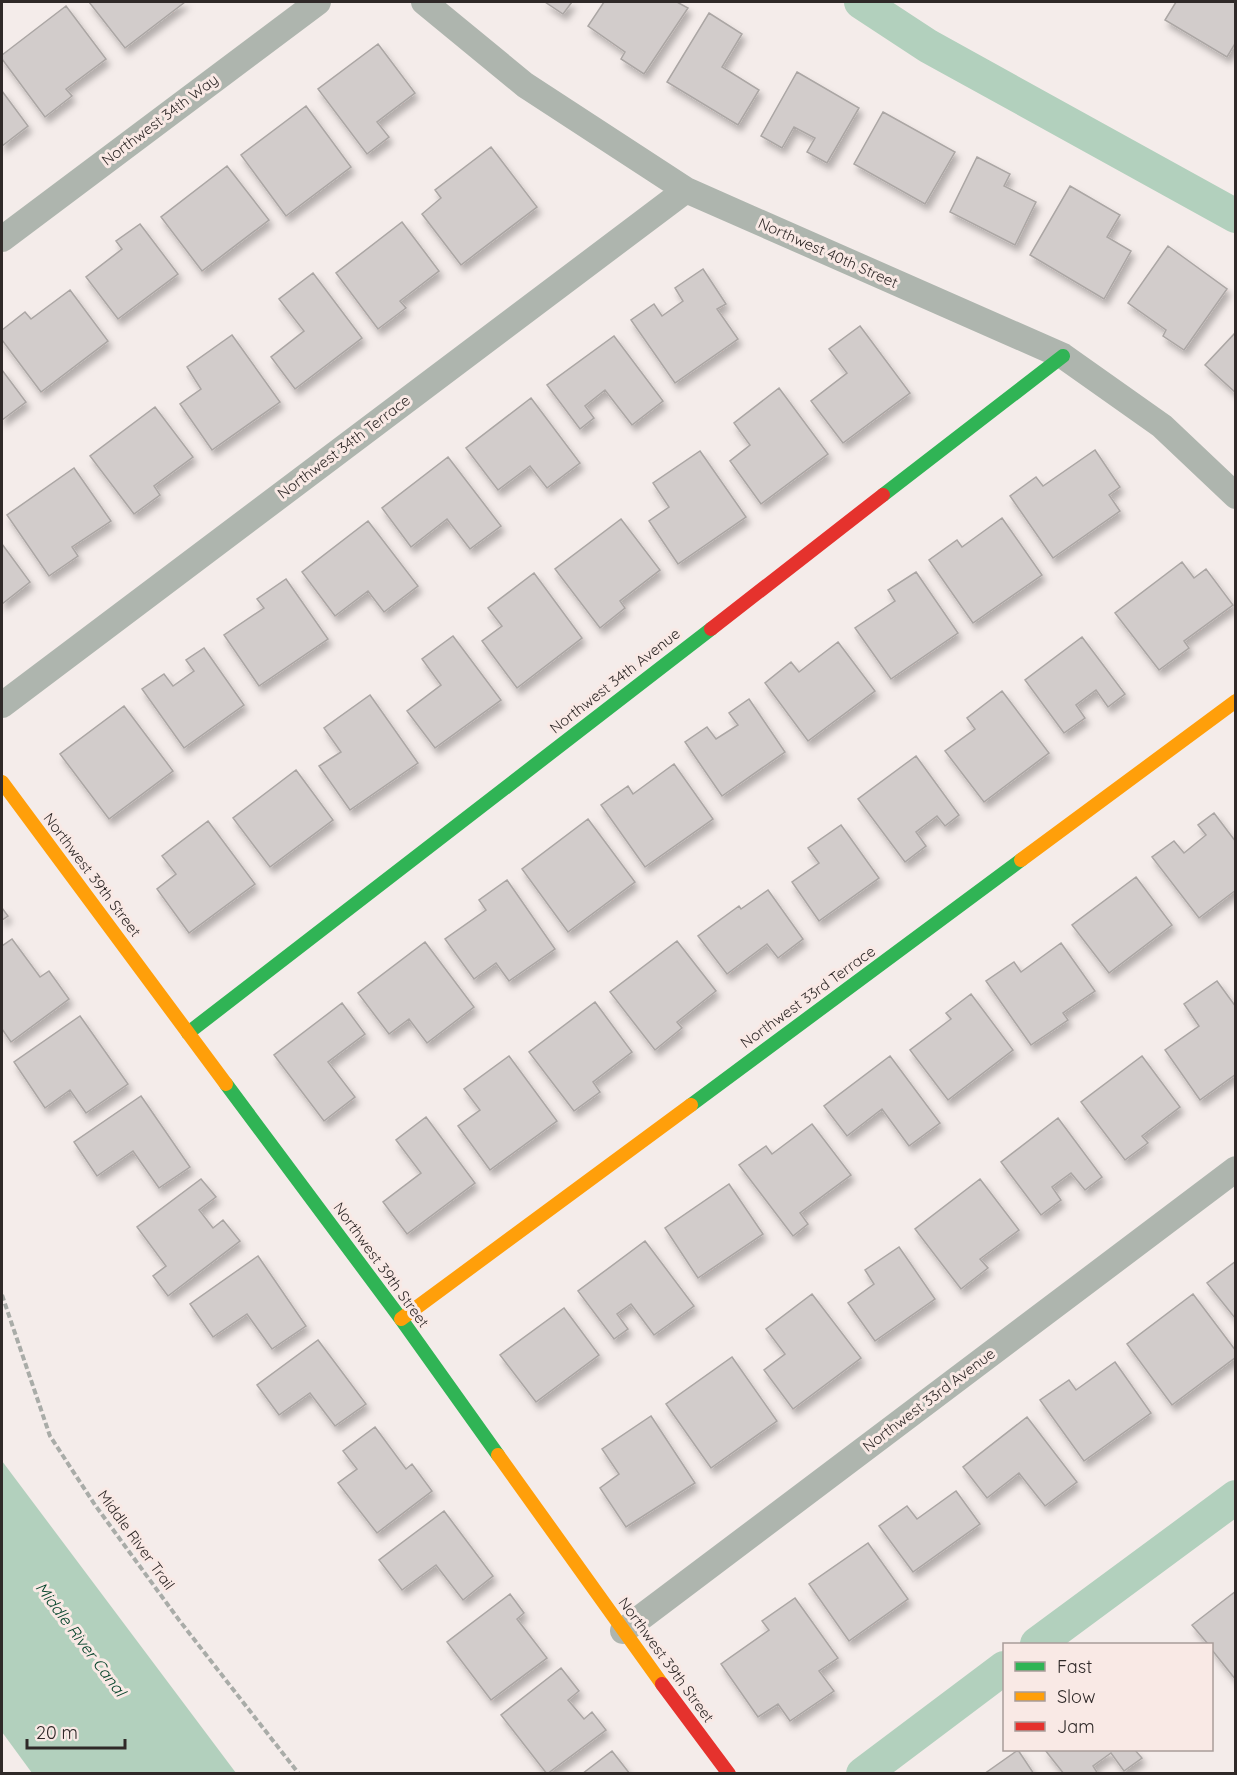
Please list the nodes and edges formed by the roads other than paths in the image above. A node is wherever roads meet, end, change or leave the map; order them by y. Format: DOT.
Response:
graph roads {
  1 [pos="318,2"];
  2 [pos="424,2"];
  3 [pos="686,190"];
  4 [pos="2,239"];
  5 [pos="1063,356"];
  6 [pos="1236,496"];
  7 [pos="1236,701"];
  8 [pos="2,705"];
  9 [pos="2,782"];
  10 [pos="188,1033"];
  11 [pos="1236,1169"];
  12 [pos="401,1319"];
  13 [pos="623,1631"];
  14 [pos="729,1773"];
  1 -- 4 [label="street, Northwest 34th Way"];
  2 -- 3 [label="street, Northwest 40th Street"];
  3 -- 5 [label="street, Northwest 40th Street"];
  3 -- 8 [label="street, Northwest 34th Terrace"];
  5 -- 6 [label="street, Northwest 40th Street"];
  5 -- 10 [label="street, Northwest 34th Avenue"];
  7 -- 12 [label="street, Northwest 33rd Terrace"];
  9 -- 10 [label="street, Northwest 39th Street"];
  10 -- 12 [label="street, Northwest 39th Street"];
  11 -- 13 [label="street, Northwest 33rd Avenue"];
  12 -- 13 [label="street, Northwest 39th Street"];
  13 -- 14 [label="street, Northwest 39th Street"];
}
